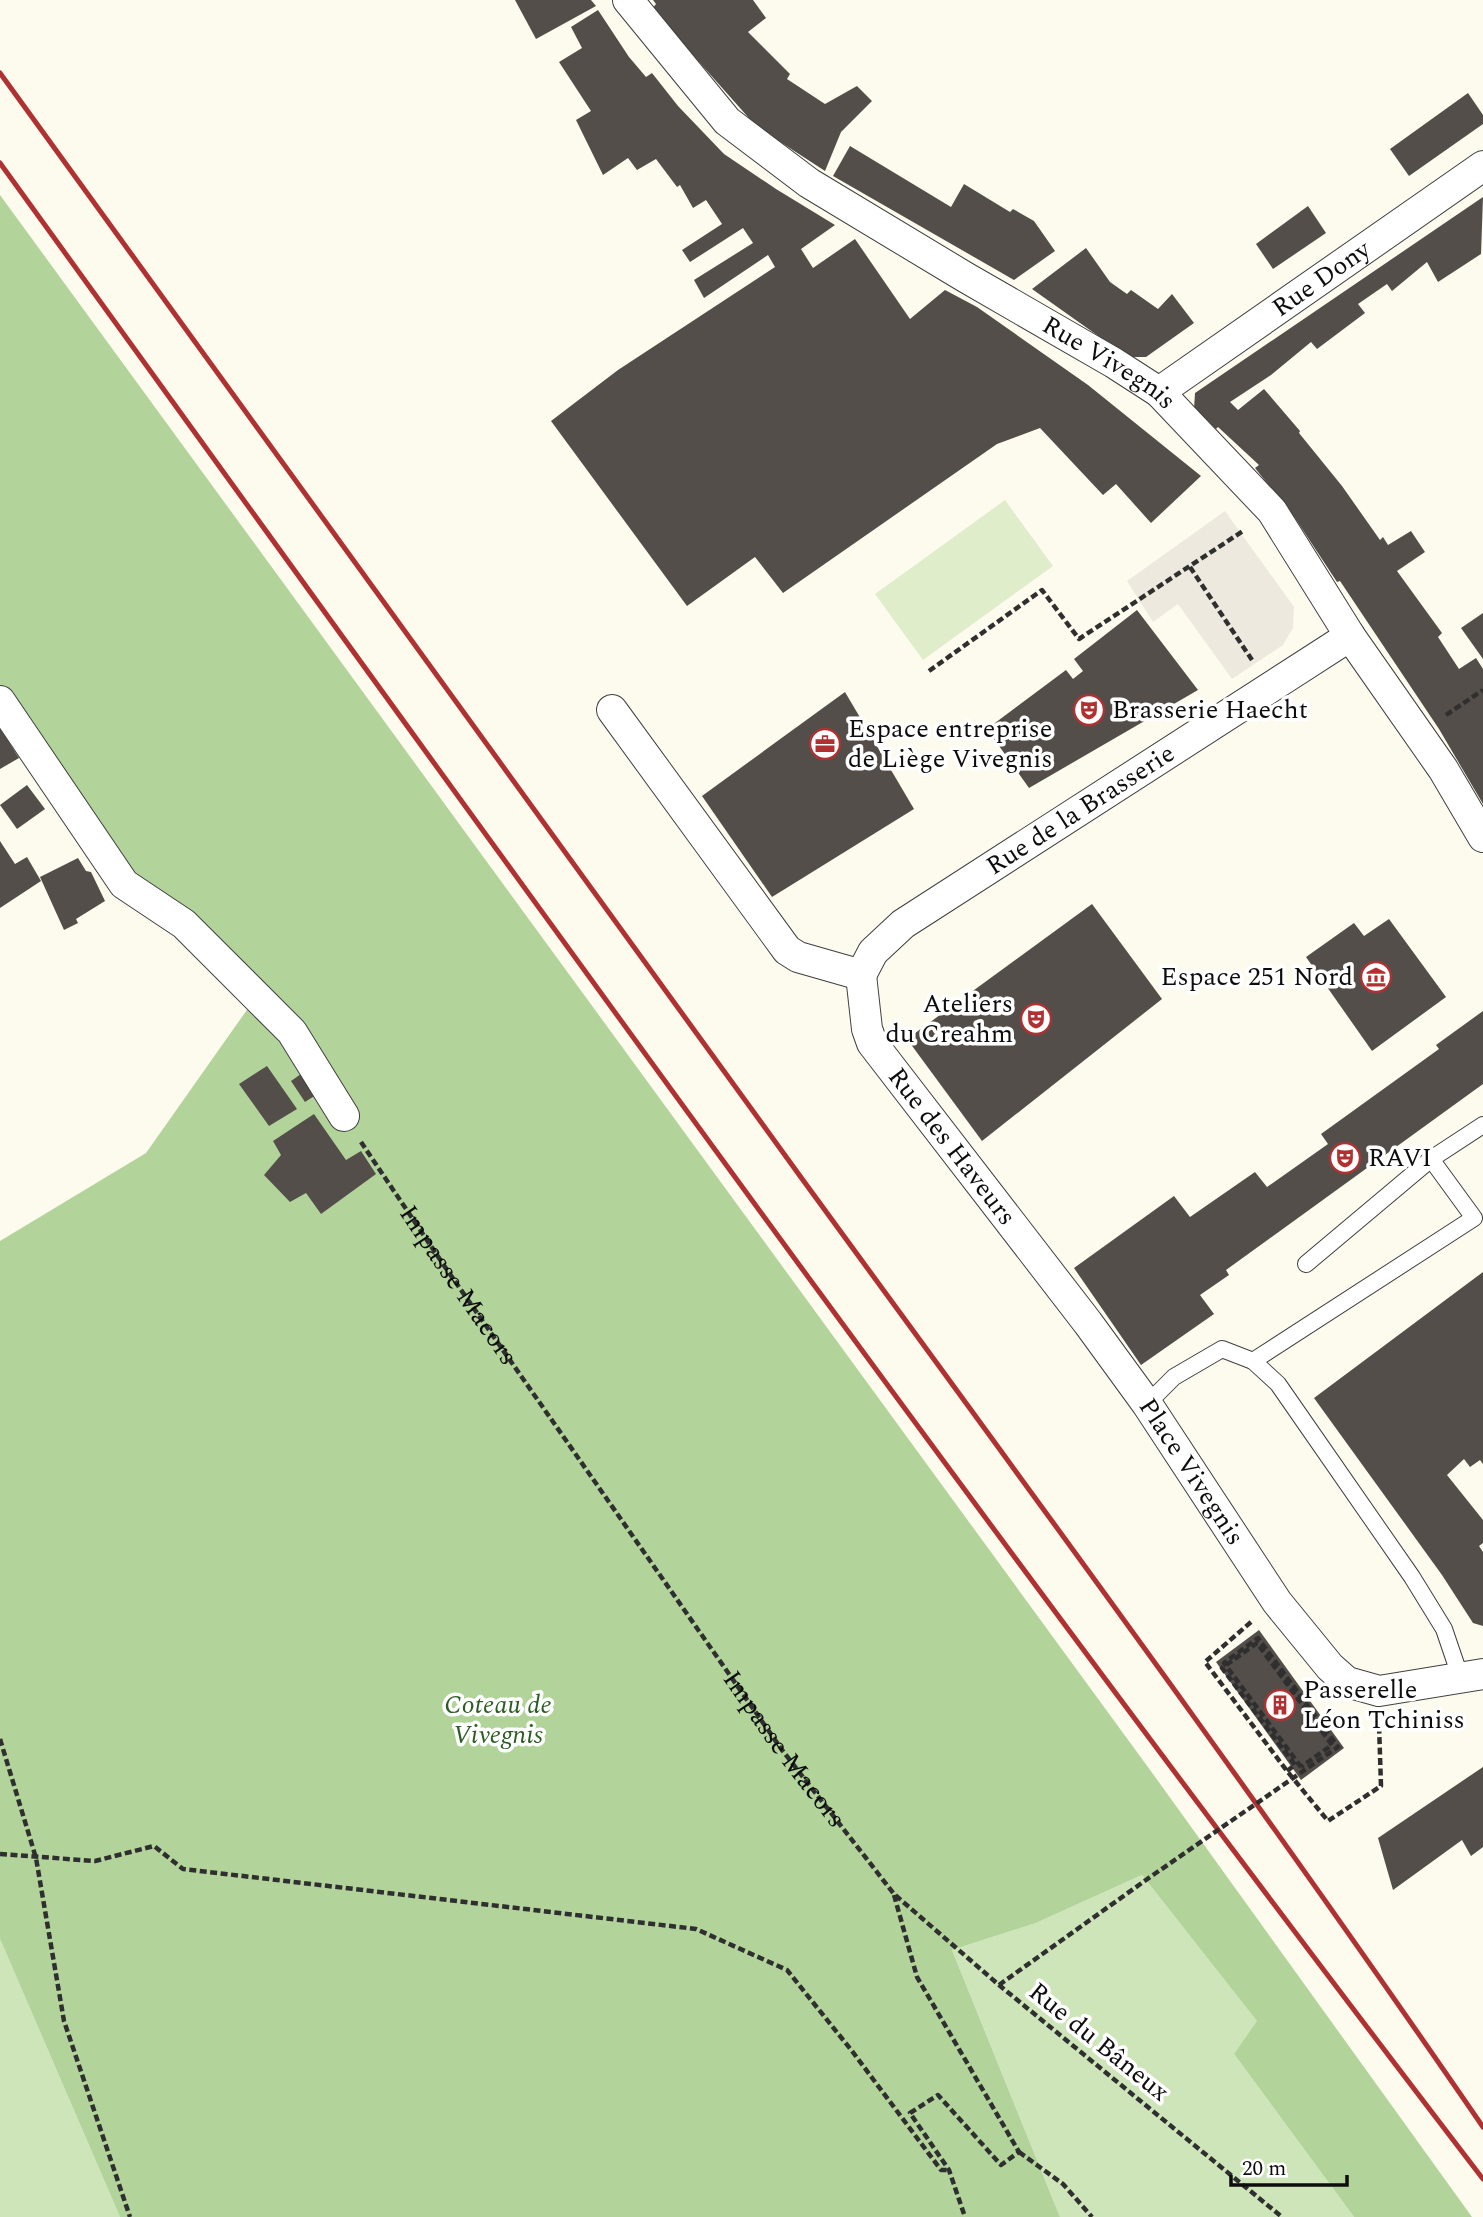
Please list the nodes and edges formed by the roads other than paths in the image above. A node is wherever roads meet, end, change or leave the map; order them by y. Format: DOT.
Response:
graph roads {
  1 [pos="628,0"];
  2 [pos="1483,166"];
  3 [pos="1159,392"];
  4 [pos="1350,636"];
  5 [pos="0,701"];
  6 [pos="612,710"];
  7 [pos="1483,837"];
  8 [pos="861,975"];
  9 [pos="344,1116"];
  10 [pos="1483,1125"];
  11 [pos="1432,1159"];
  12 [pos="1306,1264"];
  13 [pos="1253,1361"];
  14 [pos="1147,1404"];
  15 [pos="1472,1676"];
  1 -- 3 [label="street, Rue Vivegnis"];
  2 -- 3 [label="street, Rue Dony"];
  3 -- 4 [label="street, Rue Vivegnis"];
  4 -- 7 [label="street, Rue Vivegnis"];
  4 -- 8 [label="street, Rue de la Brasserie"];
  5 -- 9 [label="street"];
  6 -- 8 [label="street"];
  8 -- 14 [label="street, Rue des Haveurs"];
  10 -- 11 [label="lane"];
  11 -- 12 [label="lane"];
  11 -- 13 [label="lane"];
  13 -- 14 [label="lane, Place Vivegnis"];
  13 -- 15 [label="lane, Place Vivegnis"];
  14 -- 15 [label="street, Place Vivegnis"];
}
